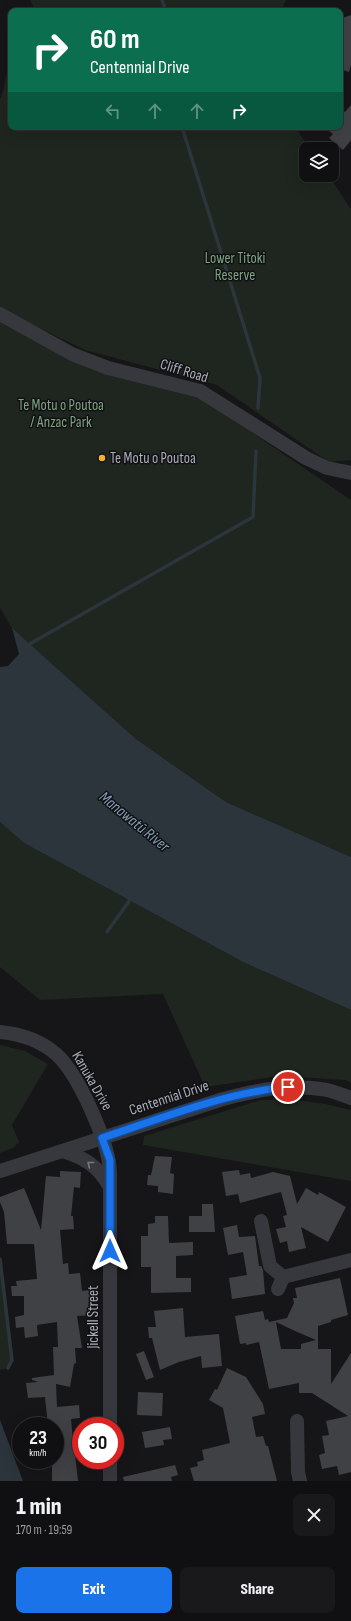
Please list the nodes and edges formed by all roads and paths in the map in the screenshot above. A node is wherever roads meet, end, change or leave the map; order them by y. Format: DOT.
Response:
graph roads {
  1 [pos="0,314"];
  2 [pos="351,473"];
  3 [pos="0,1032"];
  4 [pos="351,1098"];
  5 [pos="102,1138"];
  6 [pos="63,1151"];
  7 [pos="0,1171"];
  8 [pos="110,1187"];
  9 [pos="261,1221"];
  10 [pos="351,1260"];
  11 [pos="110,1417"];
  12 [pos="297,1420"];
  13 [pos="110,1469"];
  14 [pos="110,1481"];
  15 [pos="300,1481"];
  1 -- 2 [label="street, Cliff Road"];
  3 -- 5 [label="street, Kanuka Drive"];
  4 -- 5 [label="street, Centennial Drive"];
  5 -- 6 [label="street, Centennial Drive"];
  5 -- 8 [label="street, Jickell Street"];
  6 -- 7 [label="street, Centennial Drive"];
  8 -- 6 [label="street, one-way"];
  8 -- 11 [label="street, Jickell Street"];
  9 -- 10 [label="street"];
  12 -- 15 [label="street"];
  13 -- 14 [label="street"];
}
